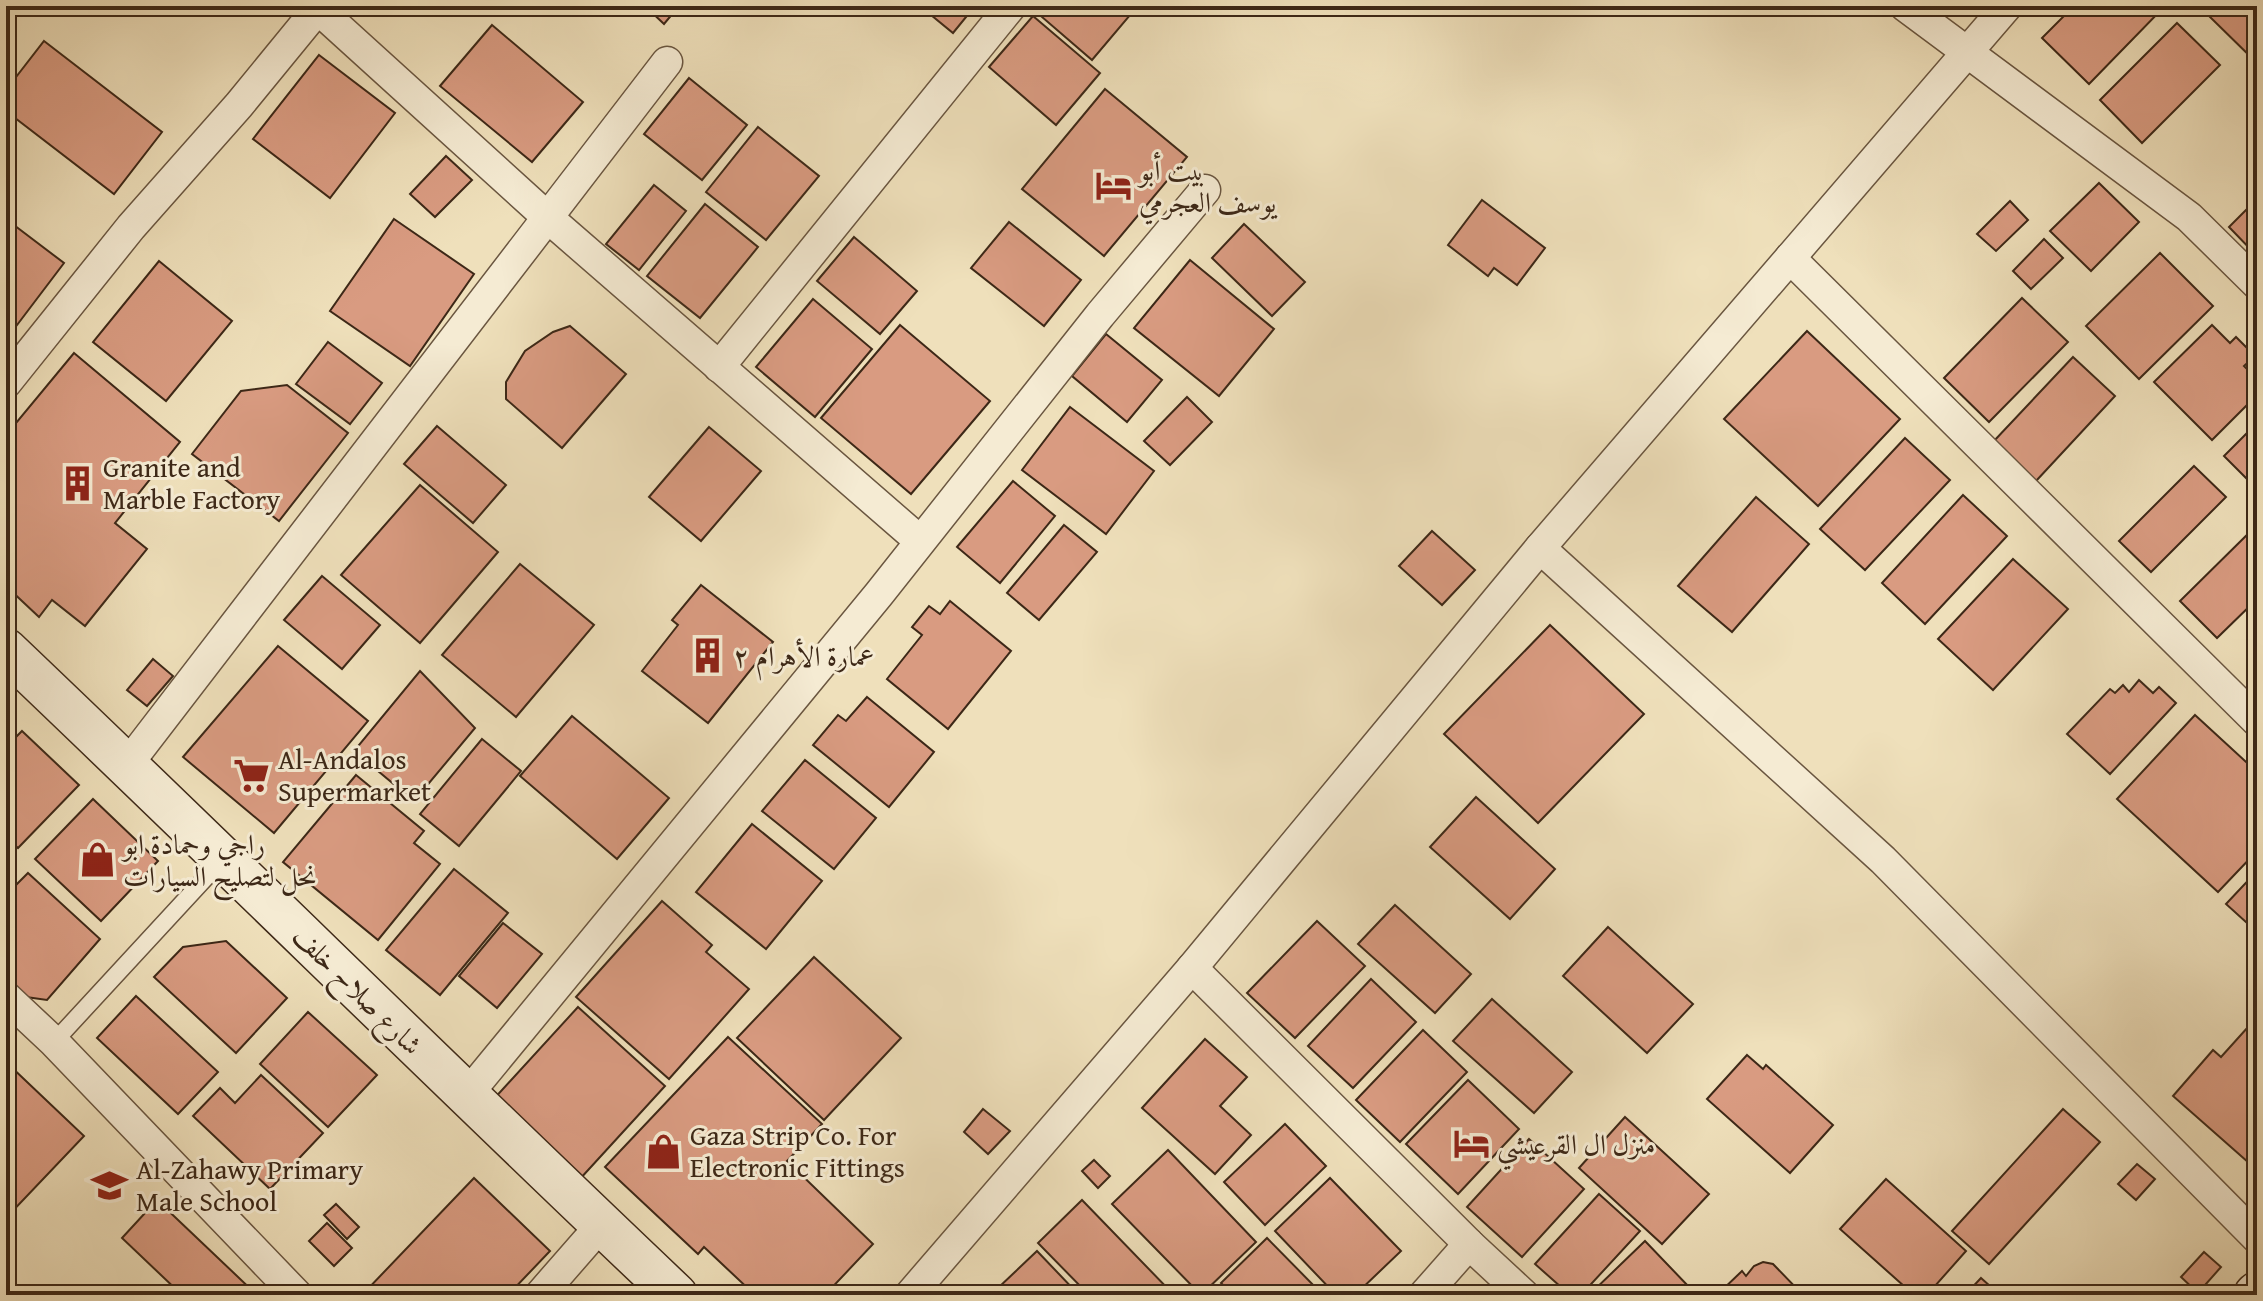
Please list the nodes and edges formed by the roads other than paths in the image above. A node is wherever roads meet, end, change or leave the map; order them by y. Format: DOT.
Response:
graph roads {
  1 [pos="1011,6"];
  2 [pos="1905,6"];
  3 [pos="2007,6"];
  4 [pos="319,7"];
  5 [pos="1968,53"];
  6 [pos="667,62"];
  7 [pos="1205,190"];
  8 [pos="546,216"];
  9 [pos="1790,258"];
  10 [pos="2257,284"];
  11 [pos="719,367"];
  12 [pos="6,383"];
  13 [pos="920,541"];
  14 [pos="1540,548"];
  15 [pos="6,650"];
  16 [pos="2257,721"];
  17 [pos="127,765"];
  18 [pos="225,858"];
  19 [pos="1192,968"];
  20 [pos="6,997"];
  21 [pos="54,1042"];
  22 [pos="466,1096"];
  23 [pos="602,1224"];
  24 [pos="2257,1238"];
  25 [pos="1469,1244"];
  26 [pos="297,1295"];
  27 [pos="540,1295"];
  28 [pos="676,1295"];
  29 [pos="910,1295"];
  30 [pos="1424,1295"];
  31 [pos="1524,1295"];
  1 -- 11 [label="street"];
  2 -- 5 [label="street"];
  3 -- 5 [label="street"];
  4 -- 8 [label="street"];
  4 -- 12 [label="street"];
  5 -- 9 [label="street"];
  5 -- 10 [label="street"];
  6 -- 8 [label="street"];
  7 -- 13 [label="street"];
  8 -- 11 [label="street"];
  8 -- 17 [label="street"];
  9 -- 14 [label="street"];
  9 -- 16 [label="street"];
  11 -- 13 [label="street"];
  13 -- 22 [label="street"];
  14 -- 19 [label="street"];
  14 -- 24 [label="street"];
  15 -- 17 [label="main road, شارع صلاح خلف"];
  17 -- 18 [label="main road, شارع صلاح خلف"];
  18 -- 21 [label="lane"];
  18 -- 22 [label="main road, شارع صلاح خلف"];
  19 -- 25 [label="street"];
  19 -- 29 [label="street"];
  20 -- 21 [label="street"];
  21 -- 26 [label="street"];
  22 -- 23 [label="main road, شارع صلاح خلف"];
  23 -- 27 [label="street"];
  23 -- 28 [label="main road, شارع صلاح خلف"];
  25 -- 30 [label="street"];
  25 -- 31 [label="street"];
}
